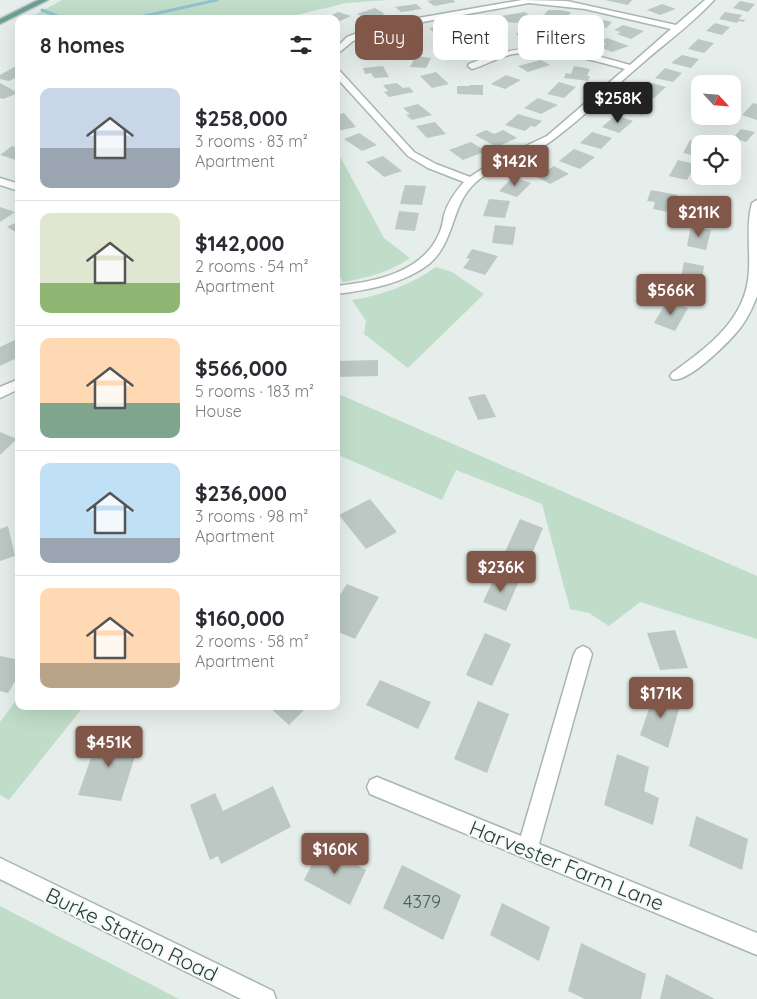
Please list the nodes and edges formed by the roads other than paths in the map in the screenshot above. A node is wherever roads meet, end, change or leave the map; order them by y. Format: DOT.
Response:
graph roads {
  1 [pos="26,0"];
  2 [pos="44,0"];
  3 [pos="710,0"];
  4 [pos="0,13"];
  5 [pos="0,22"];
  6 [pos="676,28"];
  7 [pos="340,49"];
  8 [pos="472,66"];
  9 [pos="631,68"];
  10 [pos="340,76"];
  11 [pos="0,181"];
  12 [pos="472,181"];
  13 [pos="15,187"];
  14 [pos="757,203"];
  15 [pos="340,289"];
  16 [pos="677,376"];
  17 [pos="15,384"];
  18 [pos="0,393"];
  19 [pos="582,654"];
  20 [pos="377,787"];
  21 [pos="527,848"];
  22 [pos="0,868"];
  23 [pos="757,944"];
  24 [pos="265,999"];
  1 -- 4 [label="main road"];
  2 -- 5 [label="main road"];
  3 -- 6 [label="street"];
  6 -- 7 [label="street"];
  6 -- 9 [label="street"];
  8 -- 9 [label="street"];
  9 -- 12 [label="street"];
  10 -- 12 [label="street"];
  11 -- 13 [label="street"];
  12 -- 15 [label="street"];
  14 -- 16 [label="street"];
  17 -- 18 [label="street"];
  19 -- 21 [label="street"];
  20 -- 21 [label="street, Harvester Farm Lane"];
  21 -- 23 [label="street, Harvester Farm Lane"];
  22 -- 24 [label="street, Burke Station Road"];
}
